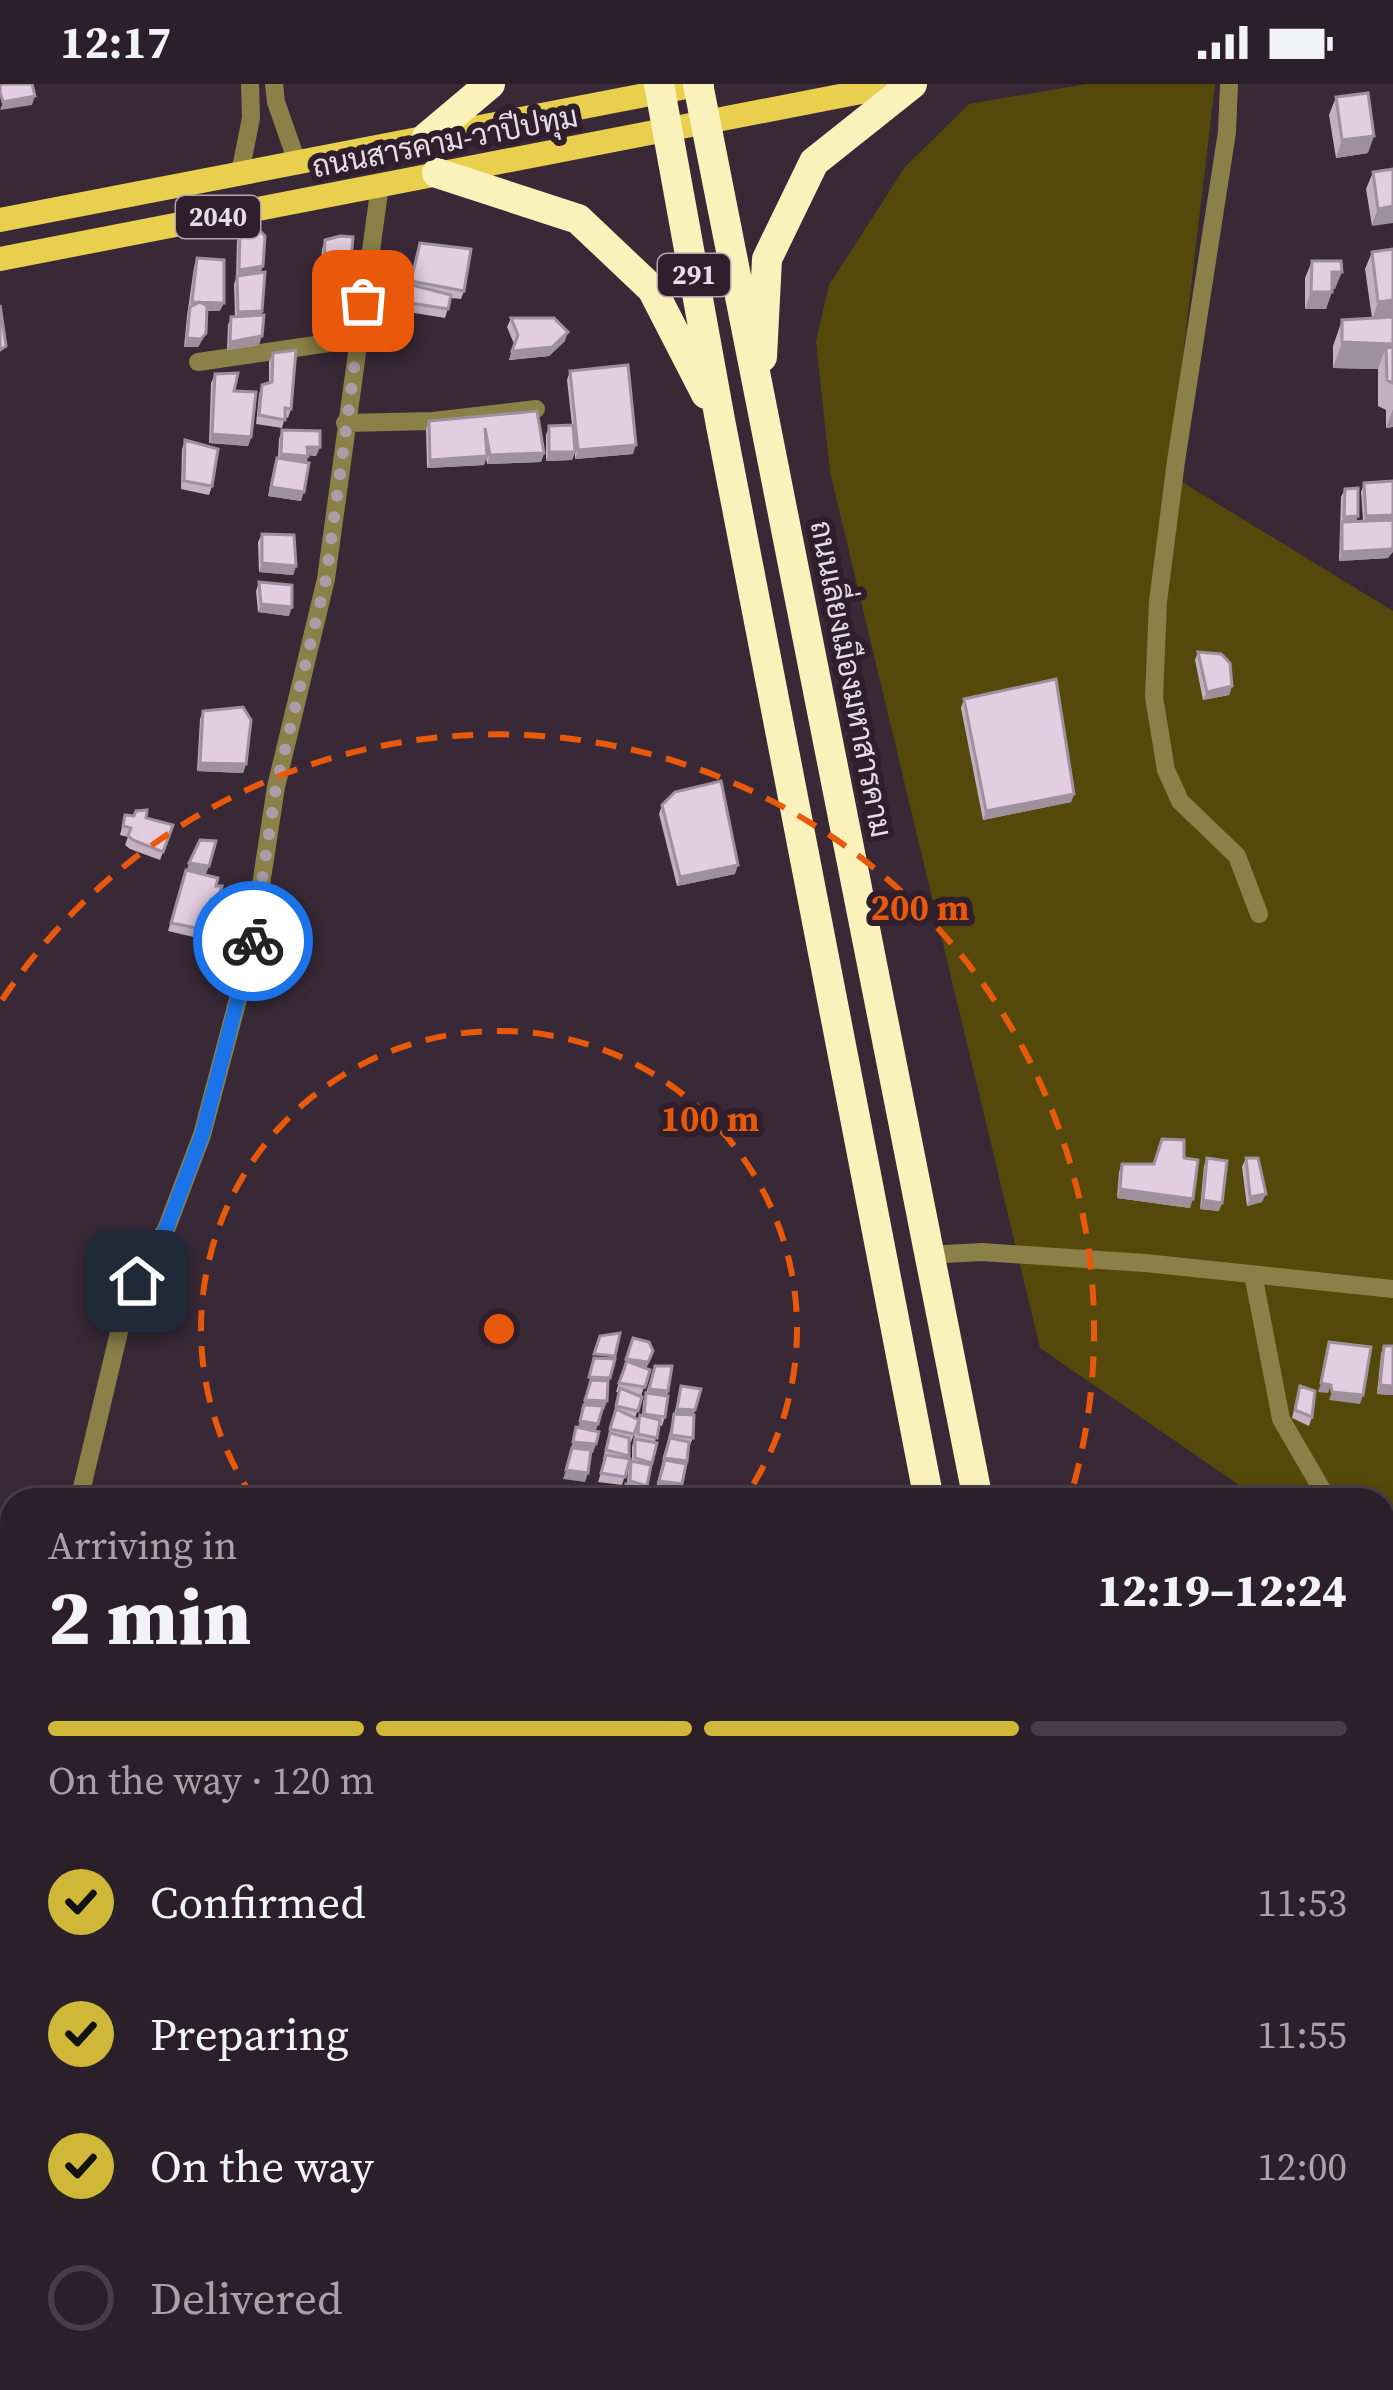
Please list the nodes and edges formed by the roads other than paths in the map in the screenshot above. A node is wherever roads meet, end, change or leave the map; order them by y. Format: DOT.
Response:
graph roads {
  1 [pos="250,84"];
  2 [pos="274,84"];
  3 [pos="490,84"];
  4 [pos="700,84"];
  5 [pos="902,84"];
  6 [pos="912,84"];
  7 [pos="1228,84"];
  8 [pos="660,88"];
  9 [pos="706,122"];
  10 [pos="668,130"];
  11 [pos="427,137"];
  12 [pos="297,162"];
  13 [pos="240,173"];
  14 [pos="436,173"];
  15 [pos="380,185"];
  16 [pos="0,220"];
  17 [pos="0,260"];
  18 [pos="357,339"];
  19 [pos="198,362"];
  20 [pos="759,405"];
  21 [pos="536,409"];
  22 [pos="720,421"];
  23 [pos="345,423"];
  24 [pos="1259,914"];
  25 [pos="926,1255"];
  26 [pos="1253,1274"];
  27 [pos="1393,1288"];
  28 [pos="83,1488"];
  29 [pos="927,1488"];
  30 [pos="975,1488"];
  31 [pos="1321,1488"];
  1 -- 13 [label="street"];
  2 -- 12 [label="street"];
  3 -- 11 [label="highway"];
  4 -- 8 [label="main road, ถนนสารคาม-วาปีปทุม / 2040"];
  4 -- 9 [label="highway, ถนนเลี่ยงเมืองมหาสารคาม / 291"];
  5 -- 9 [label="main road, ถนนสารคาม-วาปีปทุม / 2040"];
  6 -- 20 [label="highway"];
  7 -- 24 [label="street"];
  8 -- 10 [label="highway, 291"];
  8 -- 11 [label="main road, ถนนสารคาม-วาปีปทุม / 2040"];
  9 -- 10 [label="main road, ถนนสารคาม-วาปีปทุม / 2040"];
  9 -- 20 [label="highway, ถนนเลี่ยงเมืองมหาสารคาม / 291"];
  10 -- 14 [label="main road, ถนนสารคาม-วาปีปทุม / 2040"];
  10 -- 22 [label="highway, 291"];
  11 -- 12 [label="main road, ถนนสารคาม-วาปีปทุม / 2040"];
  12 -- 13 [label="main road, ถนนสารคาม-วาปีปทุม / 2040"];
  13 -- 16 [label="main road, ถนนสารคาม-วาปีปทุม / 2040"];
  14 -- 15 [label="main road, ถนนสารคาม-วาปีปทุม / 2040"];
  14 -- 22 [label="highway"];
  15 -- 17 [label="main road, ถนนสารคาม-วาปีปทุม / 2040"];
  15 -- 18 [label="street"];
  18 -- 19 [label="street"];
  18 -- 23 [label="street"];
  20 -- 25 [label="highway, ถนนเลี่ยงเมืองมหาสารคาม / 291"];
  21 -- 23 [label="street"];
  22 -- 29 [label="highway, 291"];
  23 -- 28 [label="street"];
  25 -- 26 [label="street"];
  25 -- 30 [label="highway, ถนนเลี่ยงเมืองมหาสารคาม / 291"];
  26 -- 27 [label="street"];
  26 -- 31 [label="street"];
}
